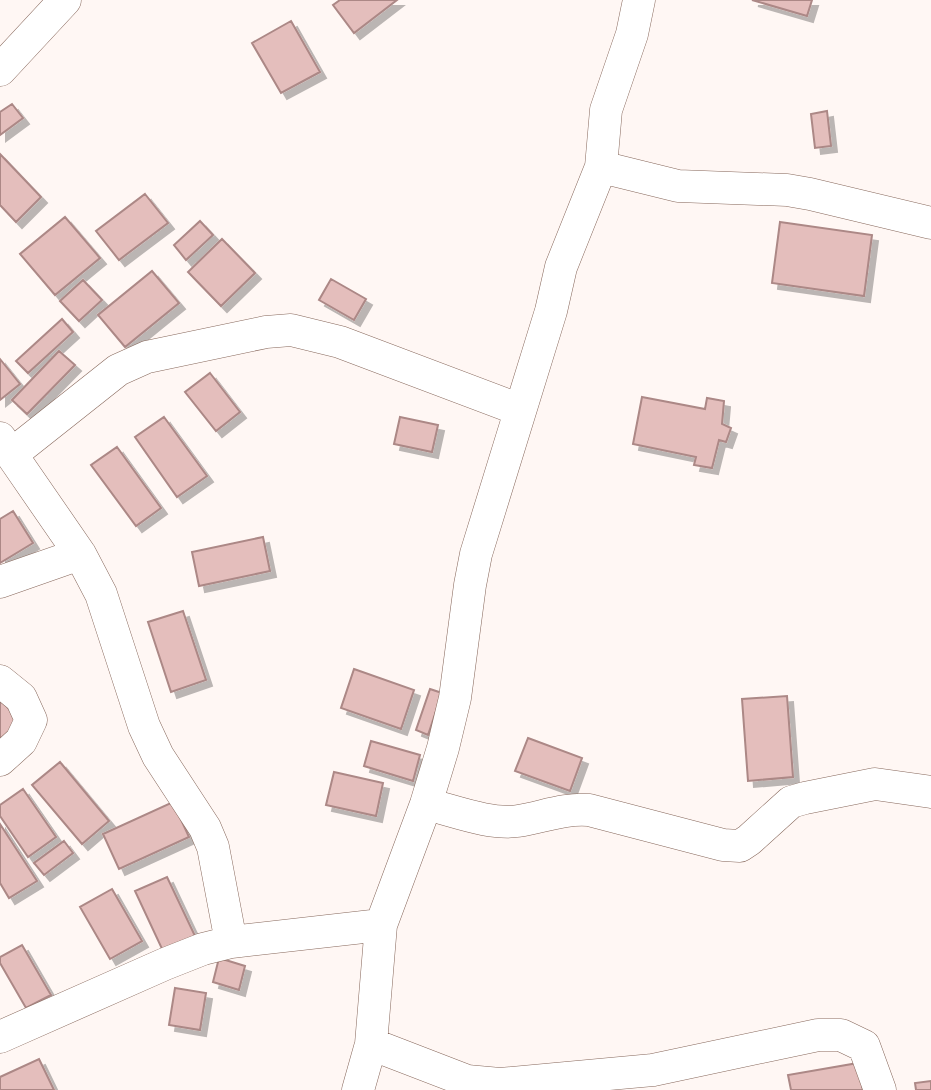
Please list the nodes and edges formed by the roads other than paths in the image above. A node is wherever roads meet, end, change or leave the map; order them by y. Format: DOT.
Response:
graph roads {
  1 [pos="65,0"];
  2 [pos="639,0"];
  3 [pos="0,70"];
  4 [pos="601,167"];
  5 [pos="931,223"];
  6 [pos="520,410"];
  7 [pos="6,446"];
  8 [pos="80,554"];
  9 [pos="0,582"];
  10 [pos="0,681"];
  11 [pos="0,760"];
  12 [pos="931,792"];
  13 [pos="426,804"];
  14 [pos="380,925"];
  15 [pos="232,942"];
  16 [pos="0,1038"];
  17 [pos="371,1044"];
  18 [pos="657,1080"];
  19 [pos="358,1090"];
  20 [pos="880,1090"];
  1 -- 3 [label="street"];
  2 -- 4 [label="street"];
  4 -- 5 [label="street"];
  4 -- 6 [label="street"];
  6 -- 7 [label="street"];
  6 -- 13 [label="street"];
  7 -- 8 [label="street"];
  8 -- 9 [label="street"];
  8 -- 15 [label="street"];
  10 -- 11 [label="street"];
  12 -- 13 [label="street"];
  13 -- 14 [label="street"];
  14 -- 15 [label="street"];
  14 -- 17 [label="street"];
  15 -- 16 [label="street"];
  17 -- 18 [label="street"];
  17 -- 19 [label="street"];
  18 -- 20 [label="street"];
}
